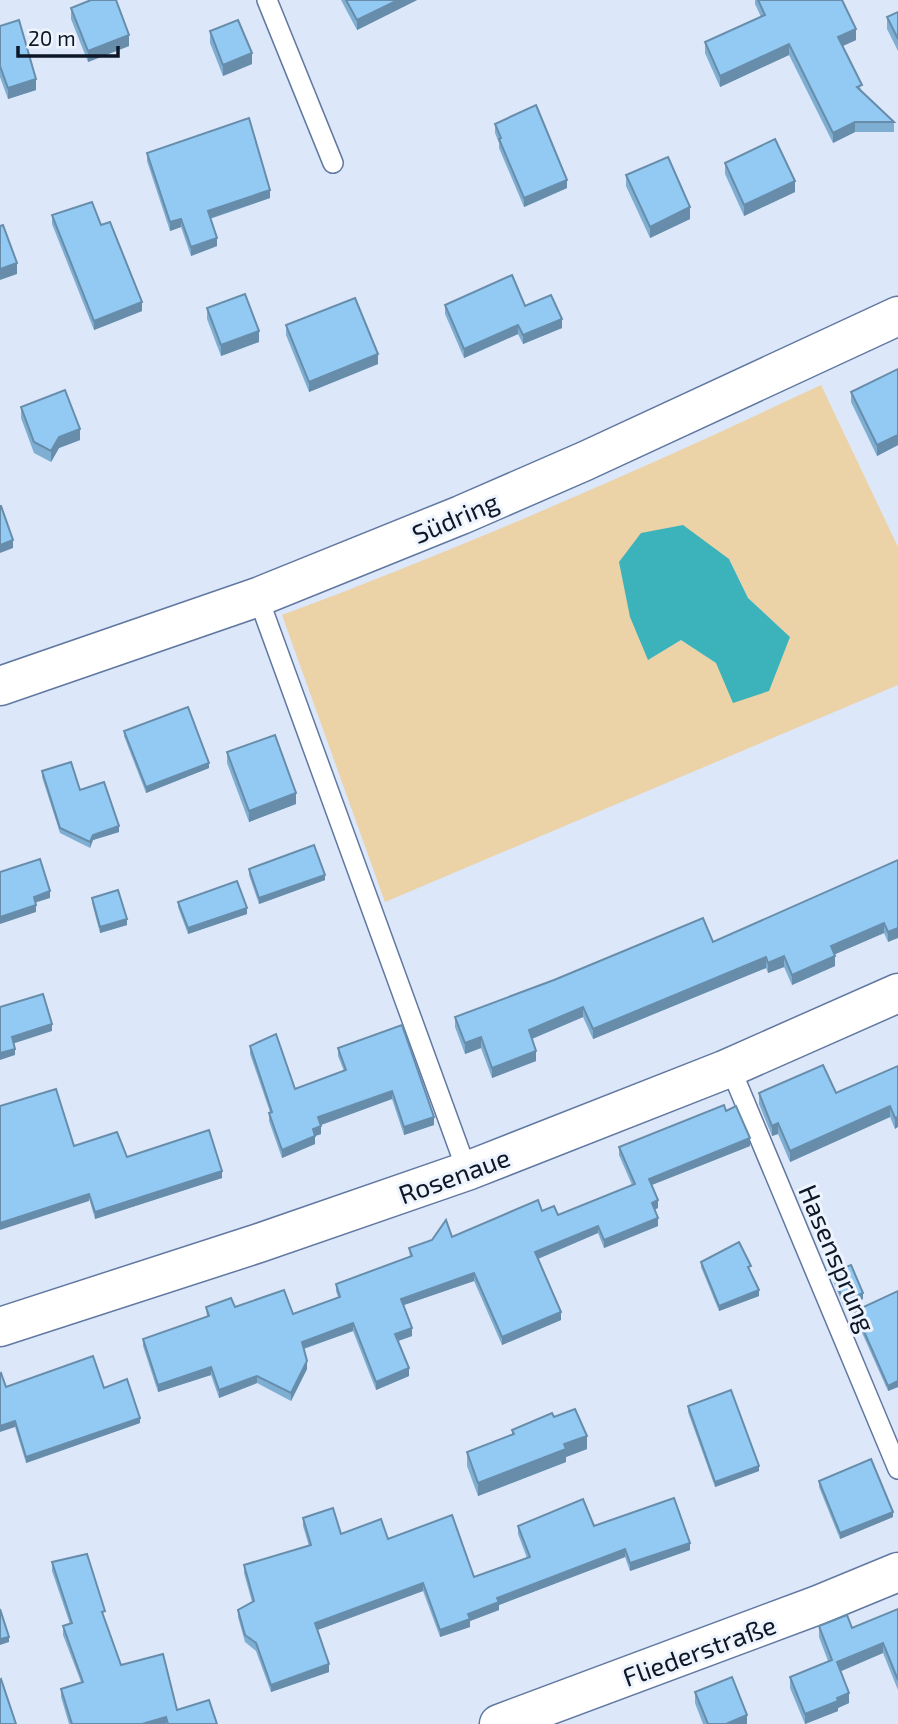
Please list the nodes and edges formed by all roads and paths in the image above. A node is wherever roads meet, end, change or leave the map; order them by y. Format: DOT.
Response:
graph roads {
  1 [pos="267,0"];
  2 [pos="333,163"];
  3 [pos="898,316"];
  4 [pos="258,597"];
  5 [pos="0,686"];
  6 [pos="898,993"];
  7 [pos="730,1067"];
  8 [pos="467,1171"];
  9 [pos="0,1328"];
  10 [pos="898,1469"];
  11 [pos="898,1572"];
  12 [pos="499,1724"];
  1 -- 2 [label="lane"];
  3 -- 4 [label="street, Südring"];
  4 -- 5 [label="street, Südring"];
  4 -- 8 [label="lane"];
  6 -- 7 [label="street, Rosenaue"];
  7 -- 8 [label="street, Rosenaue"];
  7 -- 10 [label="lane, Hasensprung"];
  8 -- 9 [label="street, Rosenaue"];
  11 -- 12 [label="street, Fliederstraße"];
}
